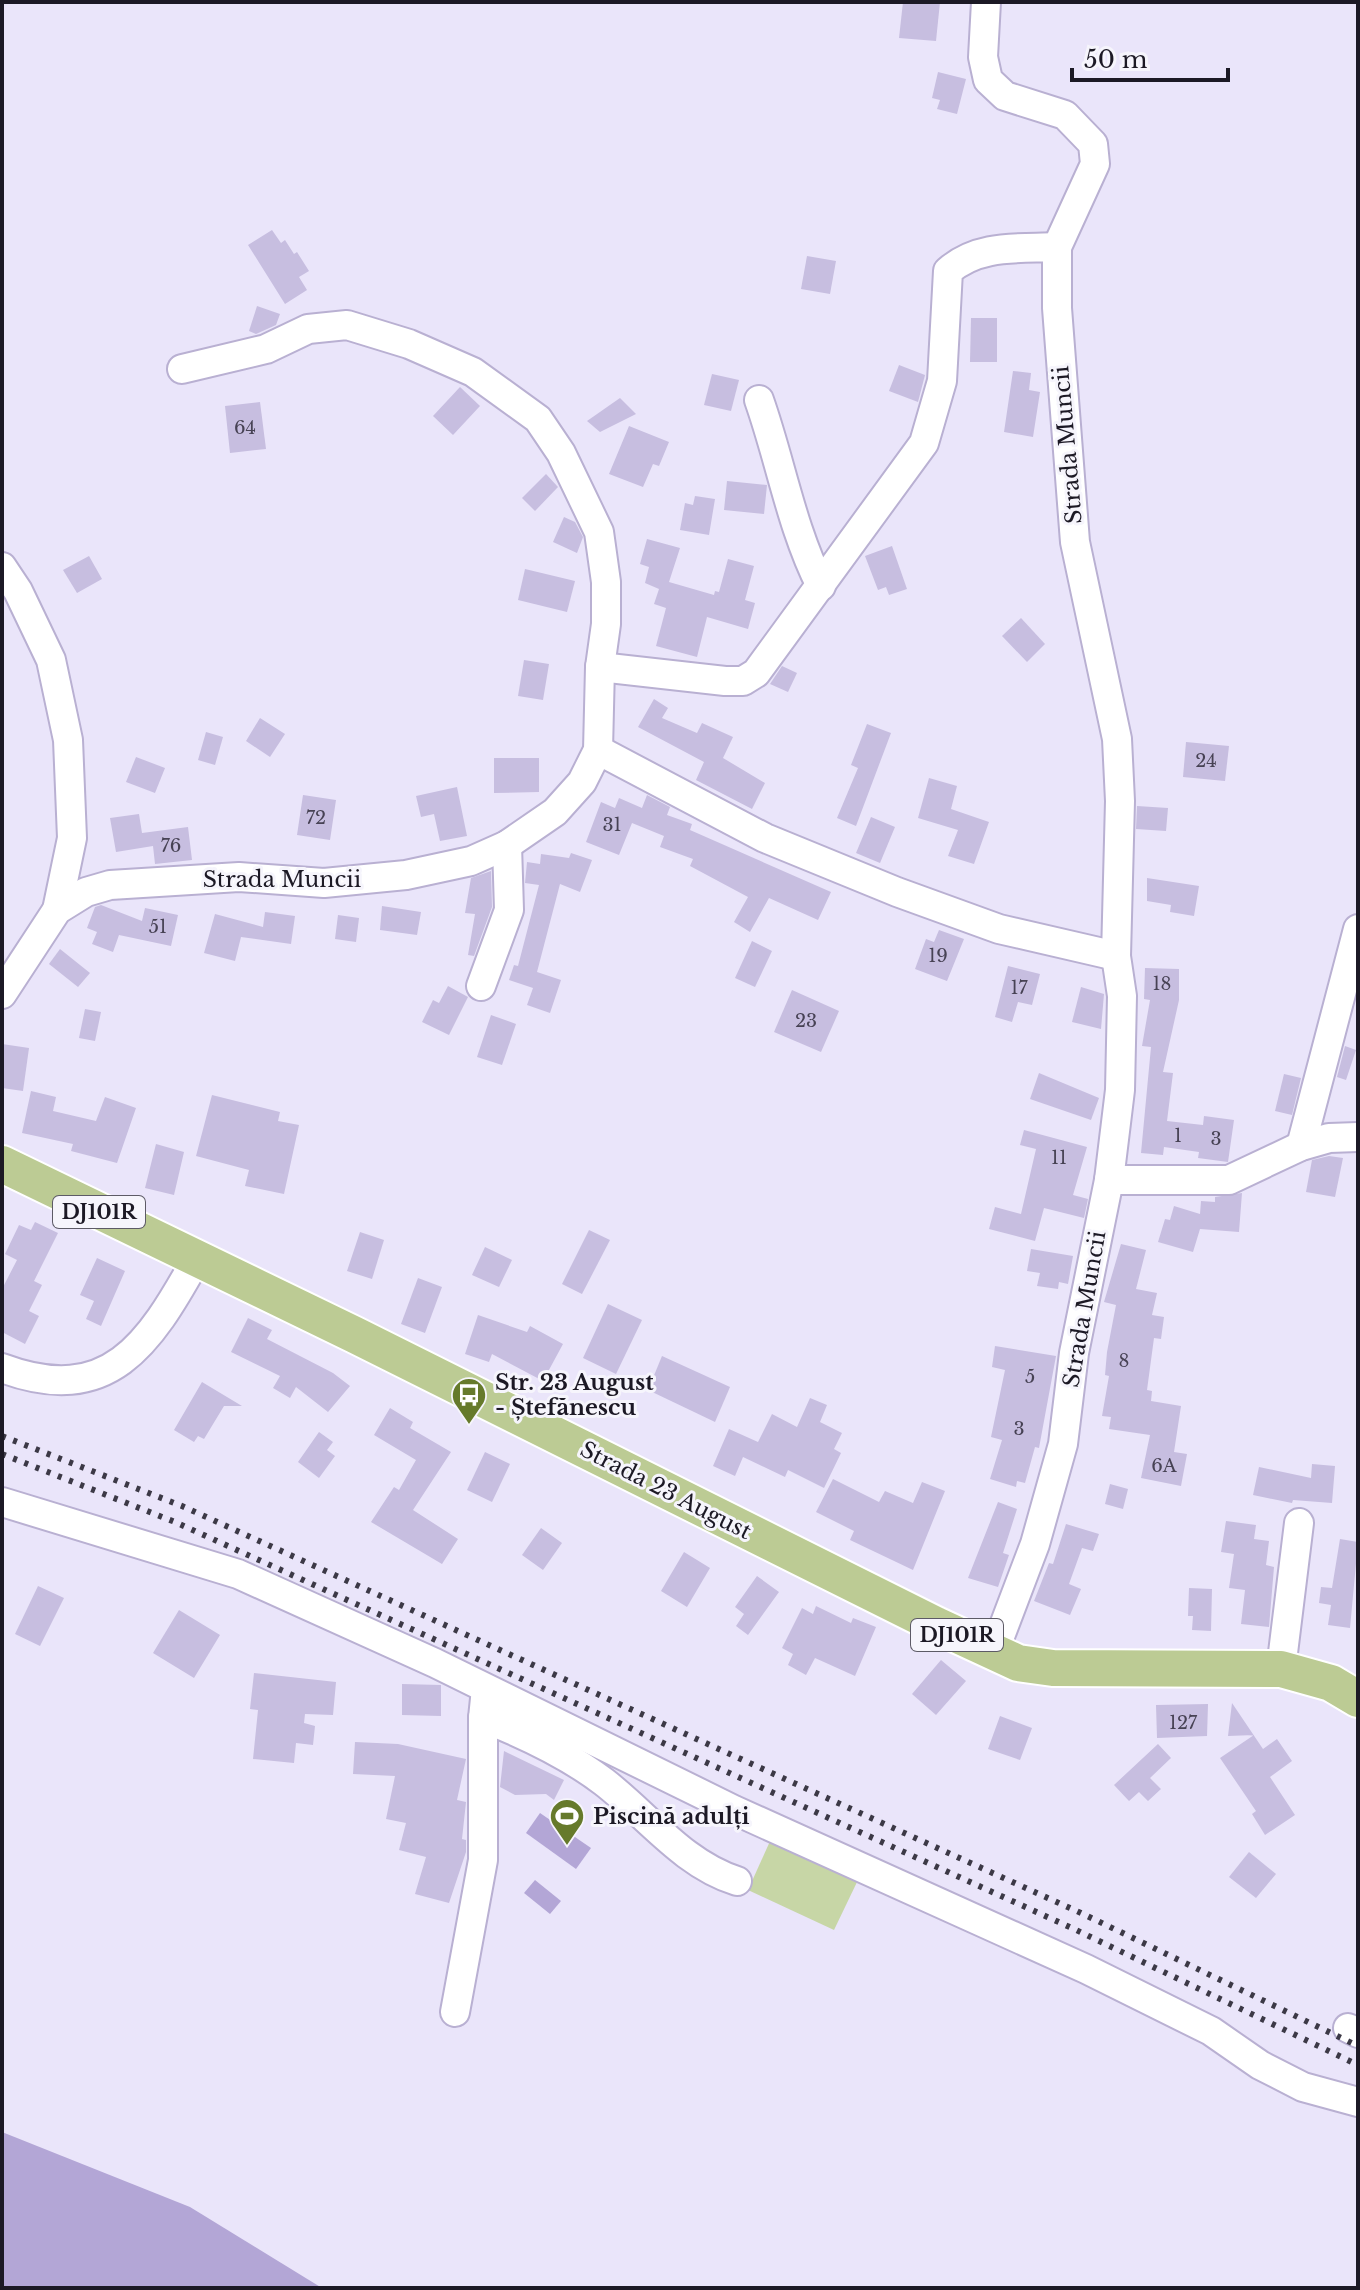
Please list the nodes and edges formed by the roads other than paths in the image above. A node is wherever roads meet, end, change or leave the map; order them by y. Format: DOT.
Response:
graph roads {
  1 [pos="986,2"];
  2 [pos="1057,247"];
  3 [pos="182,369"];
  4 [pos="759,400"];
  5 [pos="2,567"];
  6 [pos="821,586"];
  7 [pos="600,667"];
  8 [pos="598,750"];
  9 [pos="507,845"];
  10 [pos="57,910"];
  11 [pos="1358,929"];
  12 [pos="1116,956"];
  13 [pos="481,986"];
  14 [pos="2,994"];
  15 [pos="1358,1137"];
  16 [pos="1301,1146"];
  17 [pos="2,1164"];
  18 [pos="1109,1180"];
  19 [pos="196,1260"];
  20 [pos="2,1368"];
  21 [pos="2,1502"];
  22 [pos="1299,1523"];
  23 [pos="994,1652"];
  24 [pos="1281,1669"];
  25 [pos="486,1689"];
  26 [pos="1358,1699"];
  27 [pos="483,1718"];
  28 [pos="737,1881"];
  29 [pos="455,2012"];
  30 [pos="1358,2102"];
  1 -- 2 [label="street, Strada Muncii"];
  2 -- 6 [label="street"];
  2 -- 12 [label="street, Strada Muncii"];
  3 -- 7 [label="street, Strada Muncii"];
  4 -- 6 [label="street"];
  5 -- 10 [label="street, Strada Muncii"];
  6 -- 7 [label="street"];
  7 -- 8 [label="street, Strada Muncii"];
  8 -- 9 [label="street, Strada Muncii"];
  8 -- 12 [label="street"];
  9 -- 10 [label="street, Strada Muncii"];
  9 -- 13 [label="street"];
  10 -- 14 [label="street, Strada Muncii"];
  11 -- 16 [label="street"];
  12 -- 18 [label="street, Strada Muncii"];
  15 -- 16 [label="street"];
  16 -- 18 [label="street"];
  17 -- 19 [label="main road, Strada 23 August / DJ101R"];
  18 -- 23 [label="street, Strada Muncii"];
  19 -- 20 [label="street"];
  19 -- 23 [label="main road, Strada 23 August / DJ101R"];
  21 -- 25 [label="street"];
  22 -- 24 [label="street"];
  23 -- 24 [label="main road, Strada 23 August / DJ101R"];
  24 -- 26 [label="main road, Strada 23 August / DJ101R"];
  25 -- 27 [label="street"];
  25 -- 30 [label="street"];
  27 -- 28 [label="street"];
  27 -- 29 [label="street"];
}
